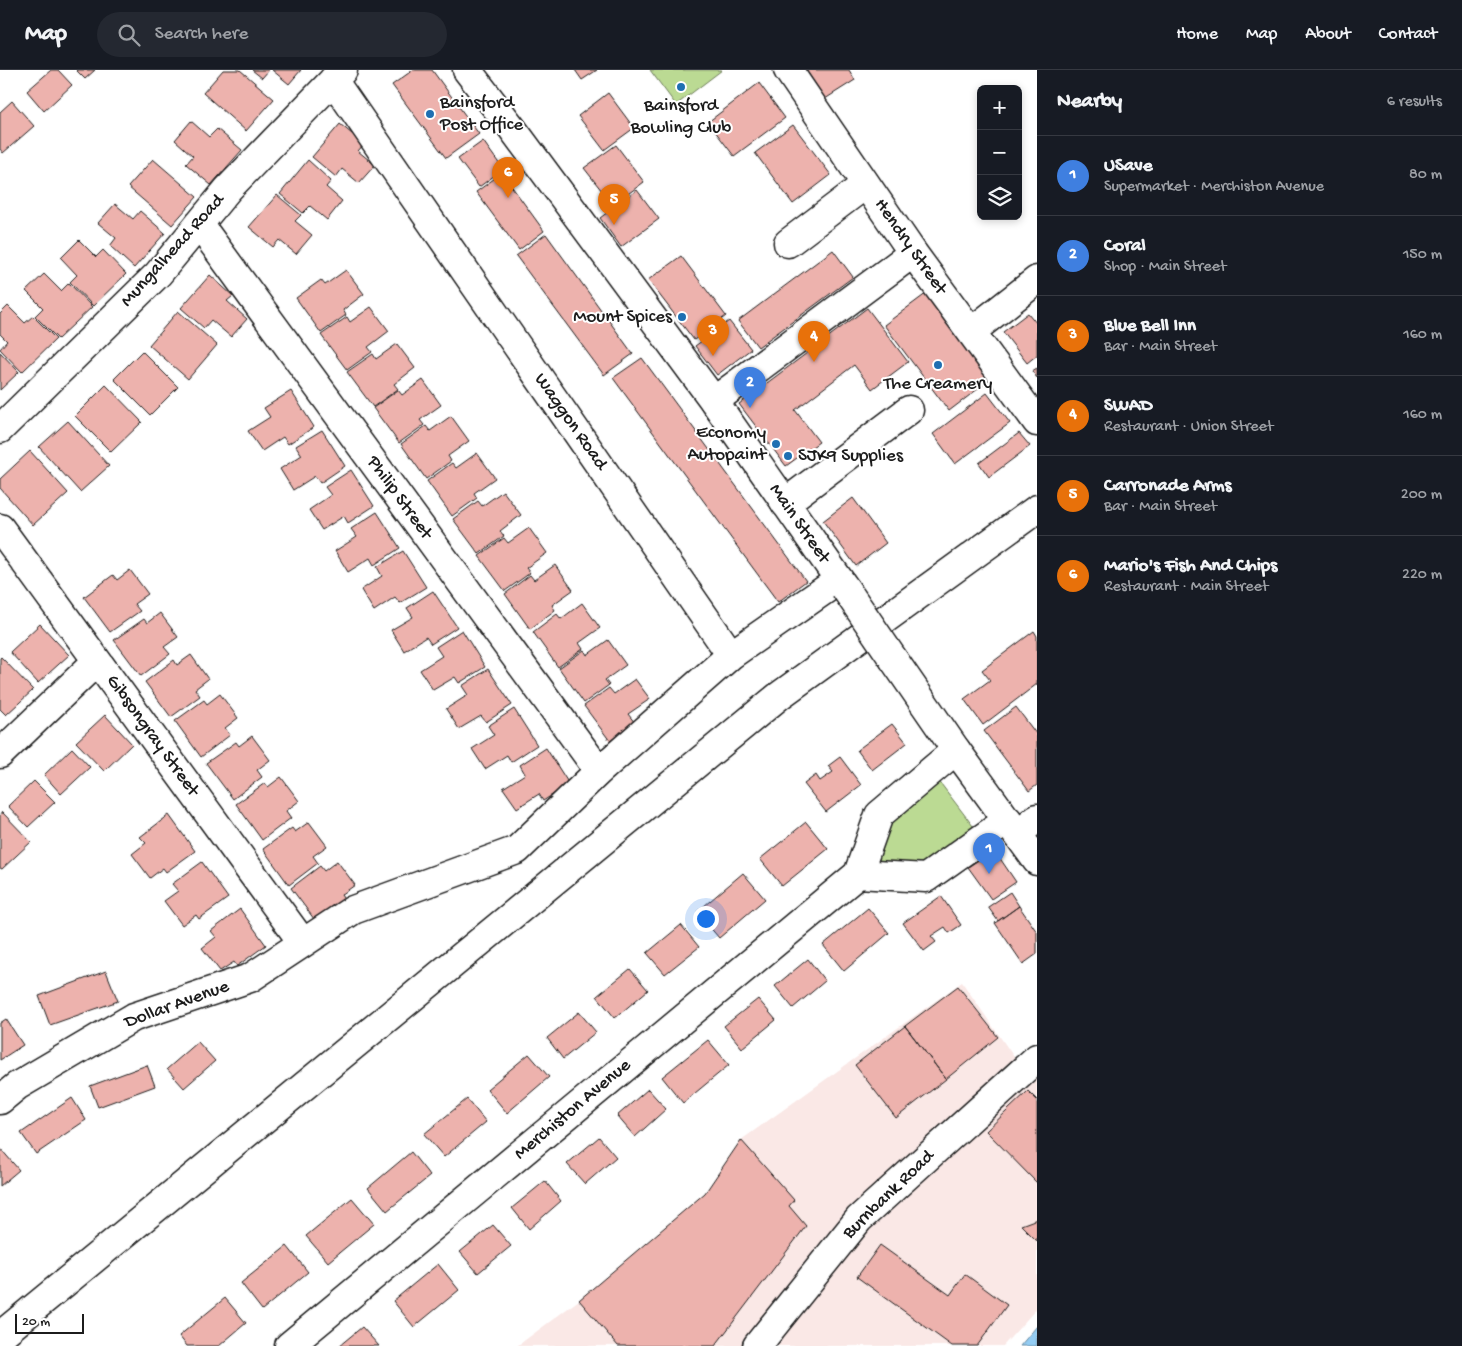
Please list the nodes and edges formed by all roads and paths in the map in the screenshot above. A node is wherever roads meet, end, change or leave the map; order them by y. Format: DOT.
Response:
graph roads {
  1 [pos="467,70"];
  2 [pos="788,70"];
  3 [pos="338,75"];
  4 [pos="866,184"];
  5 [pos="199,224"];
  6 [pos="788,243"];
  7 [pos="914,253"];
  8 [pos="1037,280"];
  9 [pos="971,332"];
  10 [pos="714,401"];
  11 [pos="909,410"];
  12 [pos="1037,422"];
  13 [pos="0,430"];
  14 [pos="785,503"];
  15 [pos="1037,509"];
  16 [pos="0,528"];
  17 [pos="842,584"];
  18 [pos="731,655"];
  19 [pos="97,660"];
  20 [pos="956,750"];
  21 [pos="0,754"];
  22 [pos="599,772"];
  23 [pos="1021,824"];
  24 [pos="1037,861"];
  25 [pos="858,874"];
  26 [pos="303,943"];
  27 [pos="1037,1058"];
  28 [pos="0,1100"];
  29 [pos="0,1336"];
  30 [pos="771,1341"];
  31 [pos="289,1346"];
  1 -- 10 [label="street, Main Street"];
  2 -- 4 [label="street, Hendry Street"];
  3 -- 5 [label="street, Mungalhead Road"];
  3 -- 18 [label="street, Waggon Road"];
  4 -- 6 [label="street"];
  4 -- 7 [label="street, Hendry Street"];
  5 -- 13 [label="street, Mungalhead Road"];
  5 -- 22 [label="street, Philip Street"];
  7 -- 9 [label="street, Hendry Street"];
  7 -- 10 [label="street"];
  8 -- 9 [label="street"];
  9 -- 12 [label="street, Hendry Street"];
  10 -- 14 [label="street, Main Street"];
  11 -- 14 [label="street"];
  14 -- 17 [label="street, Main Street"];
  15 -- 29 [label="street"];
  16 -- 19 [label="street, Gibsongray Street"];
  17 -- 18 [label="street"];
  17 -- 20 [label="street, Main Street, bridge"];
  18 -- 22 [label="street, Dollar Avenue"];
  19 -- 21 [label="street"];
  19 -- 26 [label="street, Gibsongray Street"];
  20 -- 23 [label="street, Main Street"];
  20 -- 25 [label="street"];
  22 -- 26 [label="street, Dollar Avenue"];
  23 -- 24 [label="street, Main Street"];
  23 -- 25 [label="street"];
  25 -- 31 [label="street, Merchiston Avenue"];
  26 -- 28 [label="street, Dollar Avenue"];
  27 -- 30 [label="street, Burnbank Road"];
}
